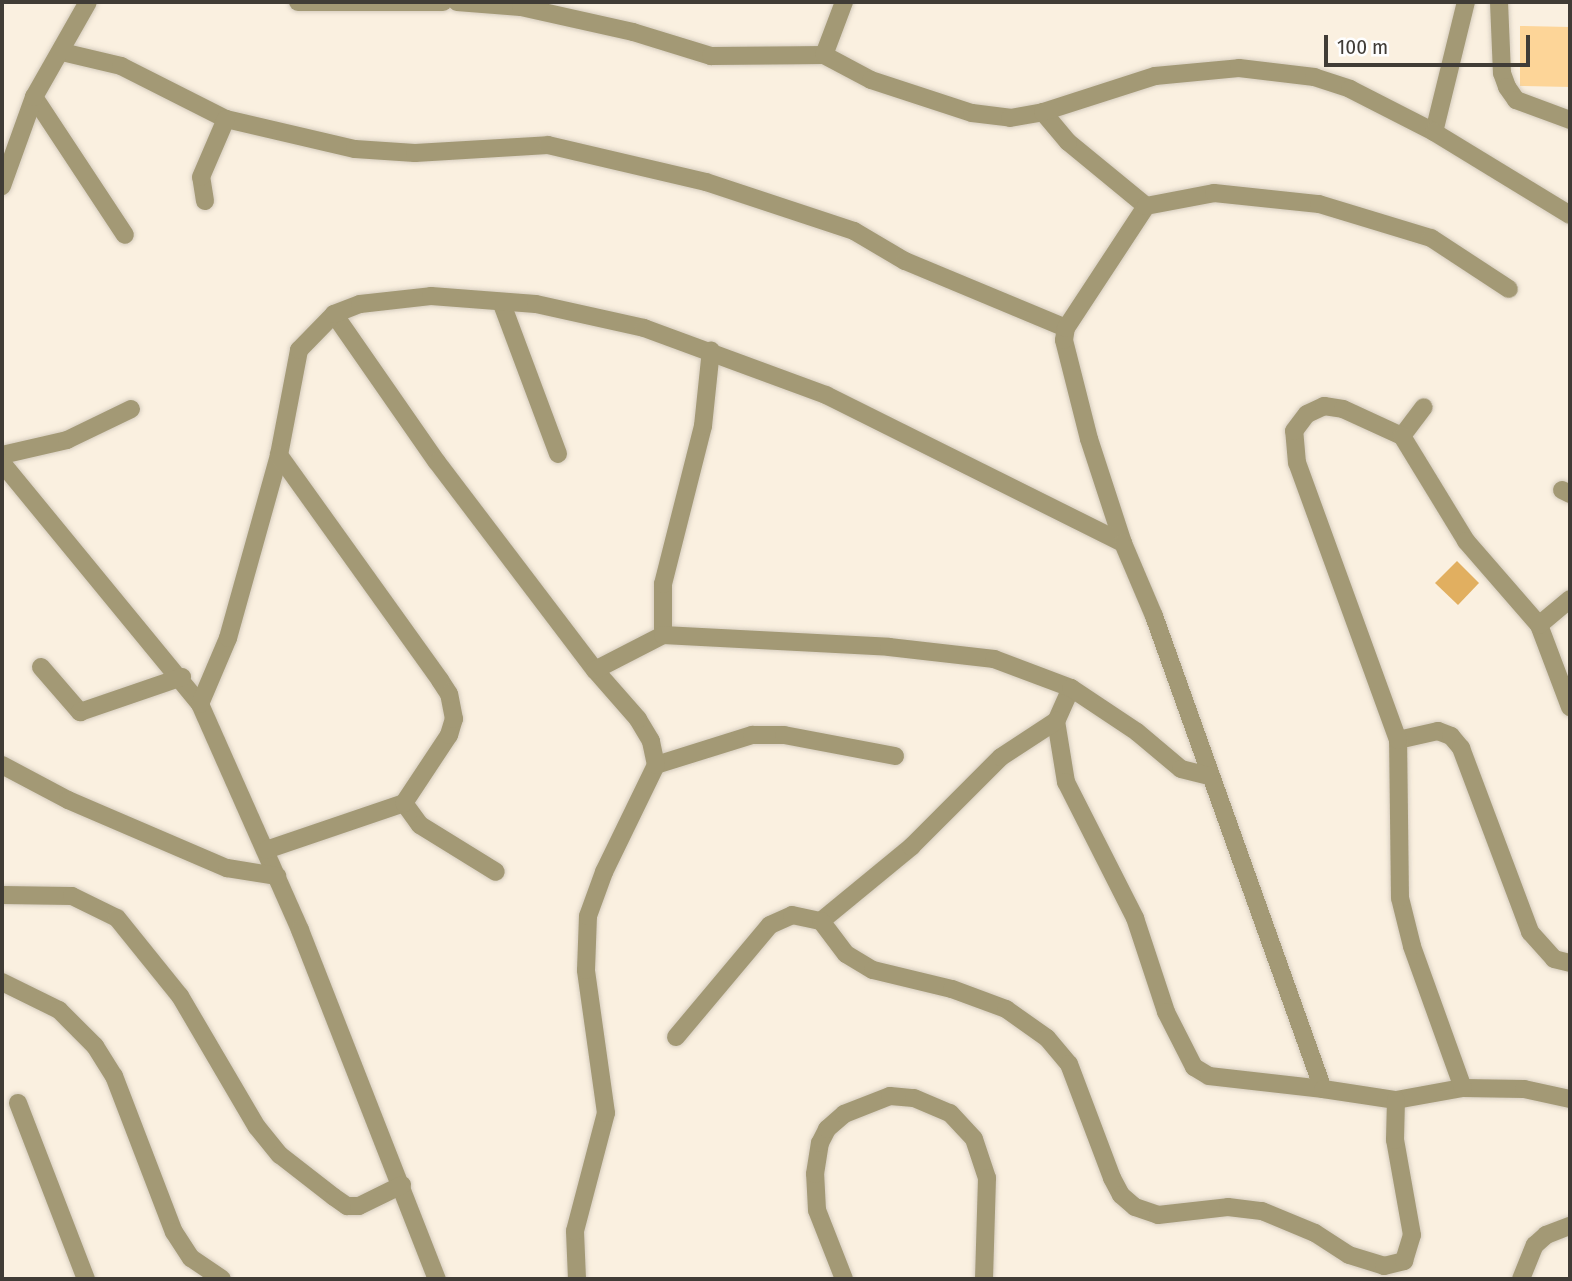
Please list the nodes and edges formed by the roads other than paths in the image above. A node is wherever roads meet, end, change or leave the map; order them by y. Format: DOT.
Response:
graph roads {
  1 [pos="88,2"];
  2 [pos="298,2"];
  3 [pos="443,2"];
  4 [pos="457,2"];
  5 [pos="844,2"];
  6 [pos="1466,2"];
  7 [pos="1499,2"];
  8 [pos="62,52"];
  9 [pos="824,55"];
  10 [pos="34,97"];
  11 [pos="1043,111"];
  12 [pos="226,119"];
  13 [pos="1570,120"];
  14 [pos="1434,132"];
  15 [pos="2,186"];
  16 [pos="205,201"];
  17 [pos="1146,206"];
  18 [pos="1570,215"];
  19 [pos="125,235"];
  20 [pos="1508,289"];
  21 [pos="502,304"];
  22 [pos="334,314"];
  23 [pos="1066,328"];
  24 [pos="711,350"];
  25 [pos="1424,407"];
  26 [pos="131,409"];
  27 [pos="1402,436"];
  28 [pos="558,454"];
  29 [pos="2,455"];
  30 [pos="279,455"];
  31 [pos="2,463"];
  32 [pos="1123,543"];
  33 [pos="1570,598"];
  34 [pos="1539,625"];
  35 [pos="663,635"];
  36 [pos="41,667"];
  37 [pos="595,670"];
  38 [pos="181,677"];
  39 [pos="1071,688"];
  40 [pos="201,704"];
  41 [pos="1570,706"];
  42 [pos="1056,720"];
  43 [pos="1398,740"];
  44 [pos="895,756"];
  45 [pos="2,765"];
  46 [pos="656,765"];
  47 [pos="1210,776"];
  48 [pos="404,803"];
  49 [pos="266,850"];
  50 [pos="496,872"];
  51 [pos="277,876"];
  52 [pos="2,895"];
  53 [pos="821,921"];
  54 [pos="1570,963"];
  55 [pos="2,982"];
  56 [pos="676,1037"];
  57 [pos="1463,1088"];
  58 [pos="1322,1089"];
  59 [pos="1570,1099"];
  60 [pos="1396,1100"];
  61 [pos="18,1102"];
  62 [pos="402,1185"];
  63 [pos="1570,1226"];
  64 [pos="86,1279"];
  65 [pos="222,1279"];
  66 [pos="437,1279"];
  67 [pos="576,1279"];
  68 [pos="844,1279"];
  69 [pos="984,1279"];
  70 [pos="1521,1279"];
  1 -- 8 [label="lane"];
  2 -- 3 [label="lane"];
  4 -- 9 [label="lane"];
  5 -- 9 [label="lane"];
  6 -- 14 [label="lane"];
  7 -- 13 [label="lane"];
  8 -- 10 [label="lane"];
  8 -- 12 [label="lane"];
  9 -- 11 [label="lane"];
  10 -- 15 [label="lane"];
  10 -- 19 [label="lane"];
  11 -- 14 [label="lane"];
  11 -- 17 [label="lane"];
  12 -- 16 [label="lane"];
  12 -- 23 [label="lane"];
  14 -- 18 [label="lane"];
  17 -- 20 [label="lane"];
  17 -- 23 [label="lane"];
  21 -- 22 [label="lane"];
  21 -- 24 [label="lane"];
  21 -- 28 [label="lane"];
  22 -- 30 [label="lane"];
  22 -- 37 [label="lane"];
  23 -- 32 [label="lane"];
  24 -- 32 [label="lane"];
  24 -- 35 [label="lane"];
  25 -- 27 [label="lane"];
  26 -- 29 [label="lane"];
  27 -- 34 [label="lane"];
  27 -- 43 [label="lane"];
  30 -- 40 [label="lane"];
  30 -- 48 [label="lane"];
  31 -- 38 [label="lane"];
  32 -- 47 [label="lane"];
  33 -- 34 [label="lane"];
  34 -- 41 [label="lane"];
  35 -- 37 [label="lane"];
  35 -- 39 [label="lane"];
  36 -- 38 [label="lane"];
  37 -- 46 [label="lane"];
  38 -- 40 [label="lane"];
  39 -- 42 [label="lane"];
  39 -- 47 [label="lane"];
  40 -- 49 [label="lane"];
  42 -- 53 [label="lane"];
  42 -- 58 [label="lane"];
  43 -- 54 [label="lane"];
  43 -- 57 [label="lane"];
  44 -- 46 [label="lane"];
  45 -- 51 [label="lane"];
  46 -- 67 [label="lane"];
  47 -- 58 [label="lane"];
  48 -- 49 [label="lane"];
  48 -- 50 [label="lane"];
  49 -- 51 [label="lane"];
  51 -- 62 [label="lane"];
  52 -- 62 [label="lane"];
  53 -- 56 [label="lane"];
  53 -- 60 [label="lane"];
  55 -- 65 [label="lane"];
  57 -- 59 [label="lane"];
  57 -- 60 [label="lane"];
  58 -- 60 [label="lane"];
  61 -- 64 [label="lane"];
  62 -- 66 [label="lane"];
  63 -- 70 [label="lane"];
  68 -- 69 [label="lane"];
}
